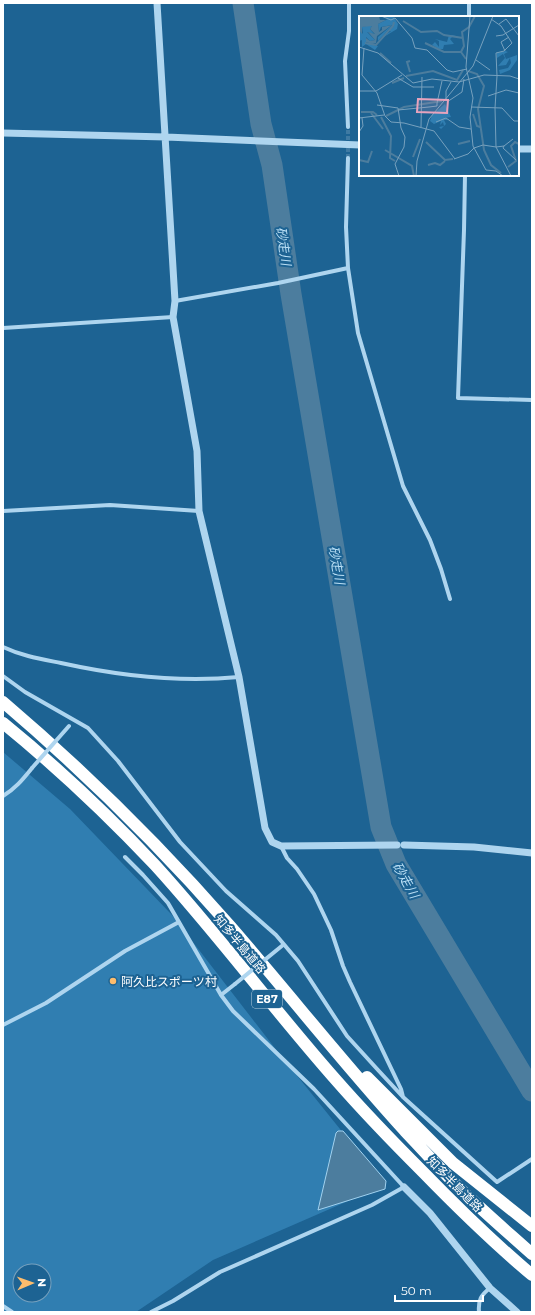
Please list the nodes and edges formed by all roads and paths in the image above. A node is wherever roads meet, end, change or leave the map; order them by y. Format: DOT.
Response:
graph roads {
  1 [pos="158,3"];
  2 [pos="349,3"];
  3 [pos="469,3"];
  4 [pos="469,16"];
  5 [pos="348,127"];
  6 [pos="3,133"];
  7 [pos="166,137"];
  8 [pos="359,145"];
  9 [pos="519,149"];
  10 [pos="532,149"];
  11 [pos="348,158"];
  12 [pos="465,176"];
  13 [pos="348,268"];
  14 [pos="175,301"];
  15 [pos="172,317"];
  16 [pos="3,328"];
  17 [pos="532,400"];
  18 [pos="199,511"];
  19 [pos="3,512"];
  20 [pos="450,599"];
  21 [pos="3,647"];
  22 [pos="3,676"];
  23 [pos="239,677"];
  24 [pos="3,702"];
  25 [pos="73,719"];
  26 [pos="3,723"];
  27 [pos="3,796"];
  28 [pos="281,846"];
  29 [pos="532,853"];
  30 [pos="125,857"];
  31 [pos="179,922"];
  32 [pos="283,945"];
  33 [pos="221,995"];
  34 [pos="3,1025"];
  35 [pos="345,1062"];
  36 [pos="403,1097"];
  37 [pos="532,1159"];
  38 [pos="404,1187"];
  39 [pos="532,1226"];
  40 [pos="532,1254"];
  41 [pos="532,1275"];
  42 [pos="490,1288"];
  43 [pos="3,1306"];
  44 [pos="12,1312"];
  45 [pos="151,1312"];
  46 [pos="478,1312"];
  47 [pos="517,1312"];
  1 -- 7 [label="street"];
  2 -- 5 [label="street"];
  3 -- 4 [label="street"];
  6 -- 7 [label="street"];
  7 -- 8 [label="street"];
  7 -- 14 [label="street"];
  9 -- 10 [label="street"];
  11 -- 13 [label="street"];
  12 -- 17 [label="street"];
  13 -- 14 [label="street"];
  13 -- 20 [label="street"];
  14 -- 15 [label="street"];
  15 -- 16 [label="street"];
  15 -- 18 [label="street"];
  18 -- 19 [label="street"];
  18 -- 23 [label="street"];
  21 -- 23 [label="street"];
  22 -- 25 [label="street"];
  23 -- 28 [label="street"];
  24 -- 35 [label="highway, 知多半島道路 / E87"];
  25 -- 27 [label="street, bridge"];
  25 -- 32 [label="street"];
  26 -- 41 [label="highway, 知多半島道路 / E87"];
  28 -- 29 [label="street"];
  28 -- 36 [label="street"];
  30 -- 31 [label="street"];
  31 -- 33 [label="street"];
  31 -- 34 [label="street"];
  32 -- 33 [label="street, bridge"];
  32 -- 36 [label="street"];
  33 -- 38 [label="street"];
  35 -- 39 [label="highway"];
  35 -- 40 [label="highway, 知多半島道路 / E87"];
  36 -- 37 [label="street"];
  38 -- 42 [label="street"];
  38 -- 45 [label="street"];
  42 -- 46 [label="street"];
  42 -- 47 [label="street"];
  43 -- 44 [label="street"];
}
